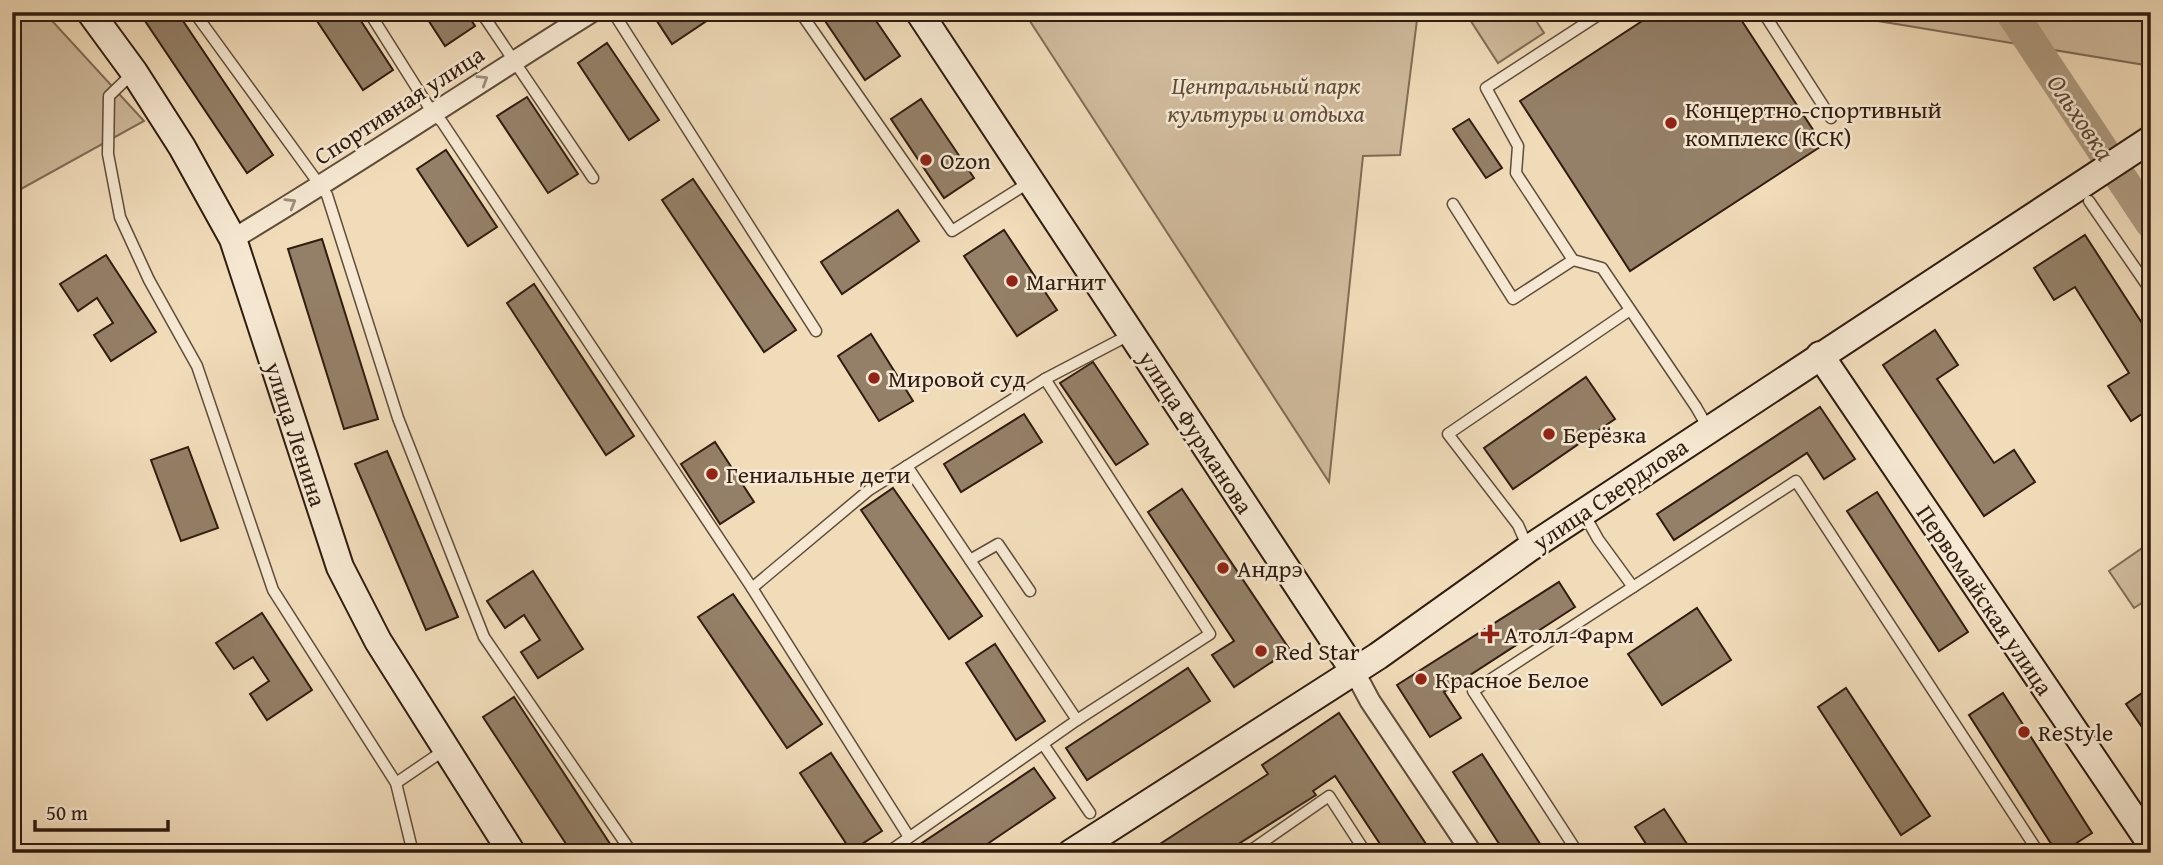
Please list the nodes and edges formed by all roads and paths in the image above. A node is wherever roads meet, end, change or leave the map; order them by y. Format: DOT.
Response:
graph roads {
  1 [pos="90,12"];
  2 [pos="194,12"];
  3 [pos="369,12"];
  4 [pos="481,12"];
  5 [pos="592,12"];
  6 [pos="613,12"];
  7 [pos="800,12"];
  8 [pos="919,12"];
  9 [pos="1602,12"];
  10 [pos="1763,12"];
  11 [pos="513,62"];
  12 [pos="134,72"];
  13 [pos="432,112"];
  14 [pos="1830,118"];
  15 [pos="2146,143"];
  16 [pos="593,178"];
  17 [pos="1031,181"];
  18 [pos="320,186"];
  19 [pos="2084,194"];
  20 [pos="1453,204"];
  21 [pos="233,239"];
  22 [pos="1573,260"];
  23 [pos="2151,291"];
  24 [pos="1630,310"];
  25 [pos="816,331"];
  26 [pos="1132,333"];
  27 [pos="1820,355"];
  28 [pos="1045,379"];
  29 [pos="1708,429"];
  30 [pos="907,466"];
  31 [pos="1583,512"];
  32 [pos="1528,549"];
  33 [pos="970,560"];
  34 [pos="1633,587"];
  35 [pos="752,588"];
  36 [pos="1030,591"];
  37 [pos="1354,671"];
  38 [pos="1077,720"];
  39 [pos="1042,744"];
  40 [pos="446,748"];
  41 [pos="396,783"];
  42 [pos="1090,813"];
  43 [pos="909,837"];
  44 [pos="2151,844"];
  45 [pos="413,853"];
  46 [pos="512,853"];
  47 [pos="632,853"];
  48 [pos="887,853"];
  49 [pos="1070,853"];
  50 [pos="1247,853"];
  51 [pos="1366,853"];
  52 [pos="1472,853"];
  53 [pos="1578,853"];
  54 [pos="2039,853"];
  1 -- 12 [label="main road, улица Ленина"];
  2 -- 18 [label="lane"];
  3 -- 13 [label="lane"];
  4 -- 11 [label="lane"];
  5 -- 11 [label="street, Спортивная улица"];
  6 -- 25 [label="lane"];
  7 -- 17 [label="lane"];
  8 -- 17 [label="main road, улица Фурманова"];
  9 -- 22 [label="lane"];
  10 -- 14 [label="lane"];
  13 -- 11 [label="street, Спортивная улица, one-way"];
  11 -- 16 [label="lane"];
  12 -- 21 [label="main road, улица Ленина"];
  12 -- 41 [label="lane"];
  13 -- 18 [label="street, Спортивная улица"];
  13 -- 35 [label="lane"];
  15 -- 19 [label="main road, улица Свердлова"];
  17 -- 26 [label="main road, улица Фурманова"];
  21 -- 18 [label="street, Спортивная улица, one-way"];
  18 -- 47 [label="lane"];
  19 -- 23 [label="lane"];
  19 -- 27 [label="main road, улица Свердлова"];
  20 -- 22 [label="lane"];
  21 -- 40 [label="main road, улица Ленина"];
  22 -- 24 [label="lane"];
  24 -- 29 [label="lane"];
  24 -- 32 [label="lane"];
  26 -- 28 [label="lane"];
  26 -- 37 [label="main road, улица Фурманова"];
  27 -- 29 [label="main road, улица Свердлова"];
  27 -- 44 [label="main road, Первомайская улица"];
  28 -- 30 [label="lane"];
  28 -- 38 [label="lane"];
  29 -- 31 [label="main road, улица Свердлова"];
  30 -- 33 [label="lane"];
  30 -- 35 [label="lane"];
  31 -- 32 [label="main road, улица Свердлова"];
  31 -- 34 [label="lane"];
  32 -- 37 [label="main road, улица Свердлова"];
  33 -- 36 [label="lane"];
  33 -- 38 [label="lane"];
  34 -- 53 [label="lane"];
  34 -- 54 [label="lane"];
  35 -- 43 [label="lane"];
  37 -- 49 [label="main road, улица Свердлова"];
  37 -- 52 [label="street, улица Фурманова"];
  38 -- 39 [label="lane"];
  39 -- 42 [label="lane"];
  39 -- 43 [label="lane"];
  40 -- 41 [label="lane"];
  40 -- 46 [label="main road, улица Ленина"];
  41 -- 45 [label="lane"];
  43 -- 48 [label="lane"];
  50 -- 51 [label="lane"];
}
